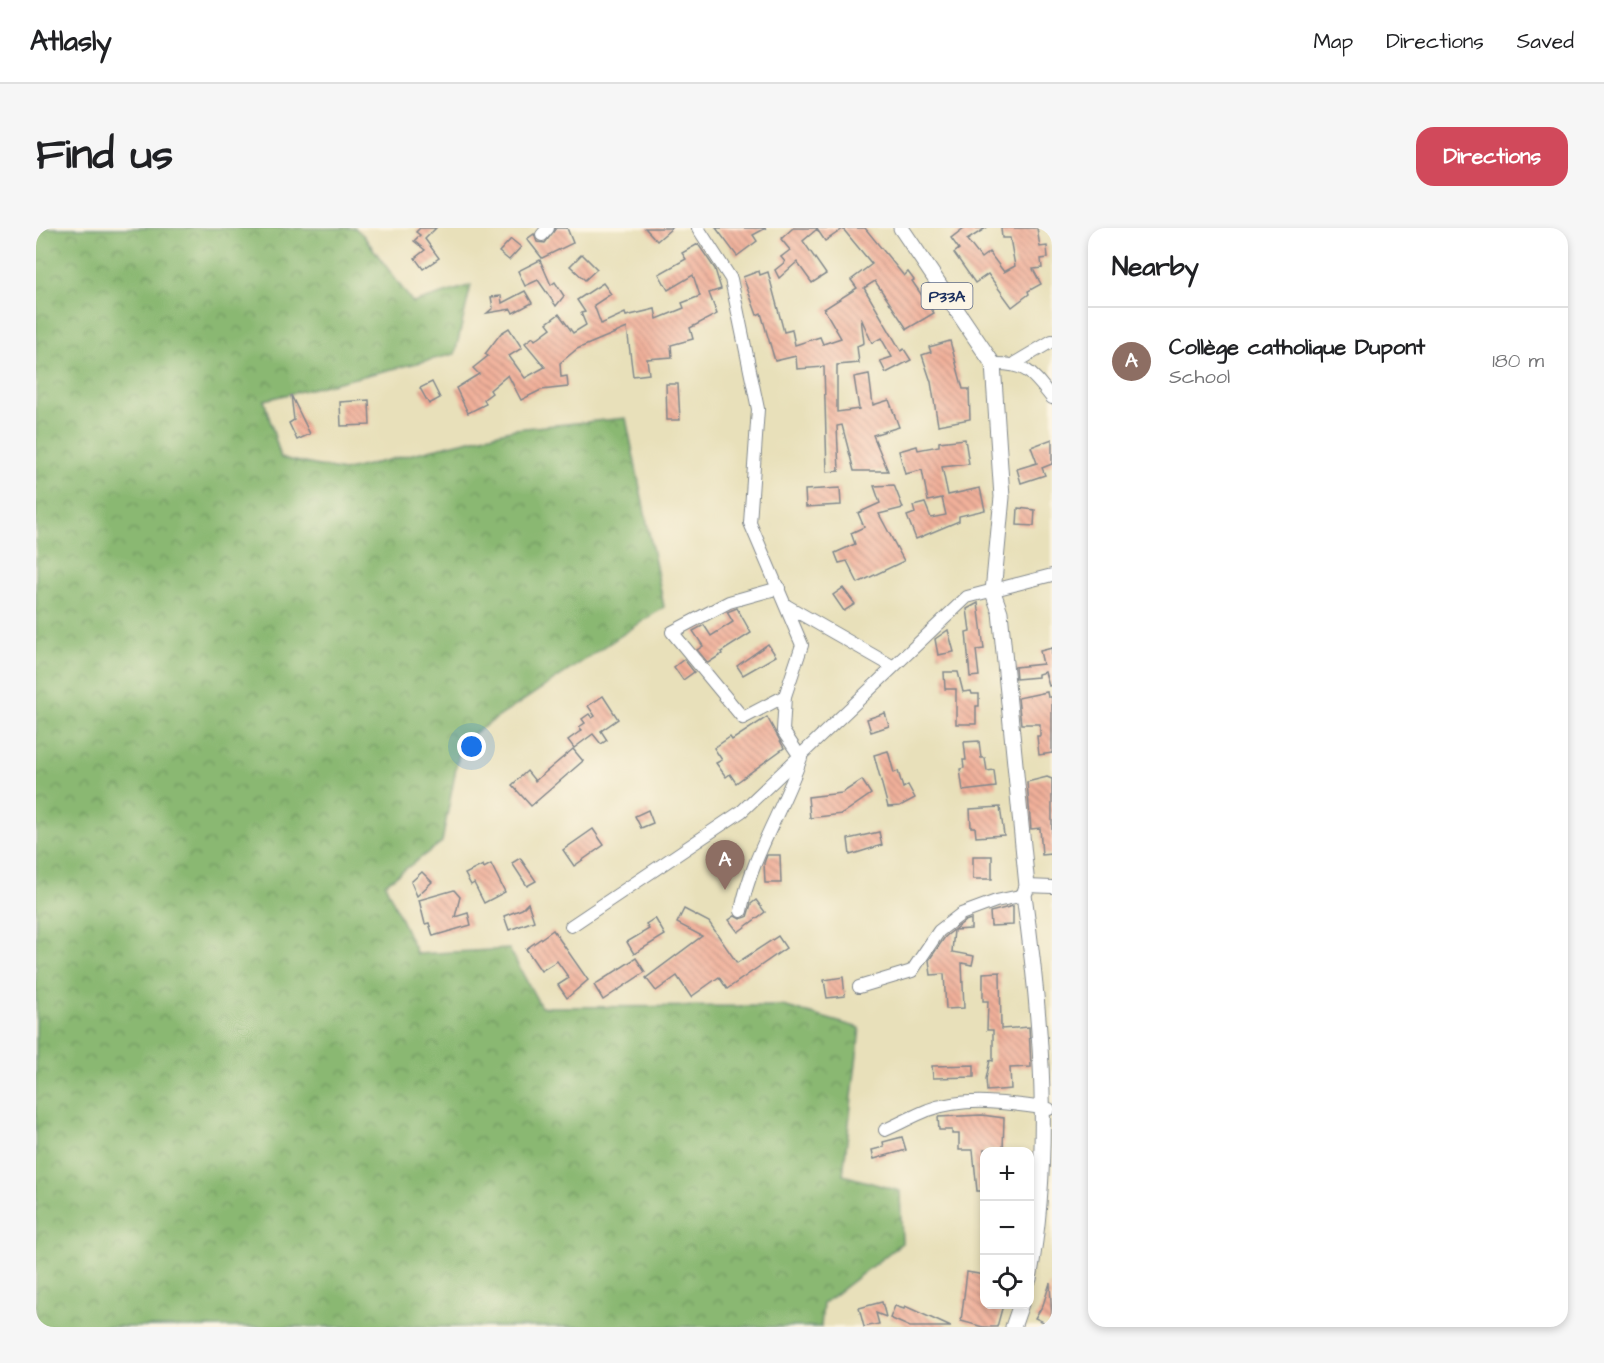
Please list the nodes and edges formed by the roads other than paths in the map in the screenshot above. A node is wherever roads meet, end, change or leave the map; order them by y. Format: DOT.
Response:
graph roads {
  1 [pos="698,228"];
  2 [pos="902,228"];
  3 [pos="1052,340"];
  4 [pos="1015,363"];
  5 [pos="993,364"];
  6 [pos="1052,398"];
  7 [pos="1052,575"];
  8 [pos="779,588"];
  9 [pos="993,592"];
  10 [pos="787,606"];
  11 [pos="892,666"];
  12 [pos="784,696"];
  13 [pos="801,758"];
  14 [pos="1052,887"];
  15 [pos="1025,891"];
  16 [pos="741,911"];
  17 [pos="571,926"];
  18 [pos="858,987"];
  19 [pos="1049,1110"];
  20 [pos="885,1130"];
  21 [pos="1034,1261"];
  22 [pos="1020,1309"];
  23 [pos="1013,1327"];
  1 -- 8 [label="street"];
  2 -- 5 [label="main road, P33A"];
  3 -- 4 [label="street"];
  4 -- 5 [label="street"];
  4 -- 6 [label="street"];
  5 -- 9 [label="main road, P33A"];
  7 -- 9 [label="street"];
  8 -- 10 [label="street"];
  8 -- 12 [label="street"];
  9 -- 11 [label="street"];
  9 -- 15 [label="main road, P33A"];
  10 -- 11 [label="street"];
  10 -- 12 [label="street"];
  11 -- 13 [label="street"];
  12 -- 13 [label="street"];
  13 -- 16 [label="street"];
  13 -- 17 [label="street"];
  14 -- 15 [label="street"];
  15 -- 18 [label="street"];
  15 -- 19 [label="main road, P33A"];
  19 -- 20 [label="street"];
  19 -- 21 [label="main road, P33A"];
  22 -- 23 [label="main road"];
}
